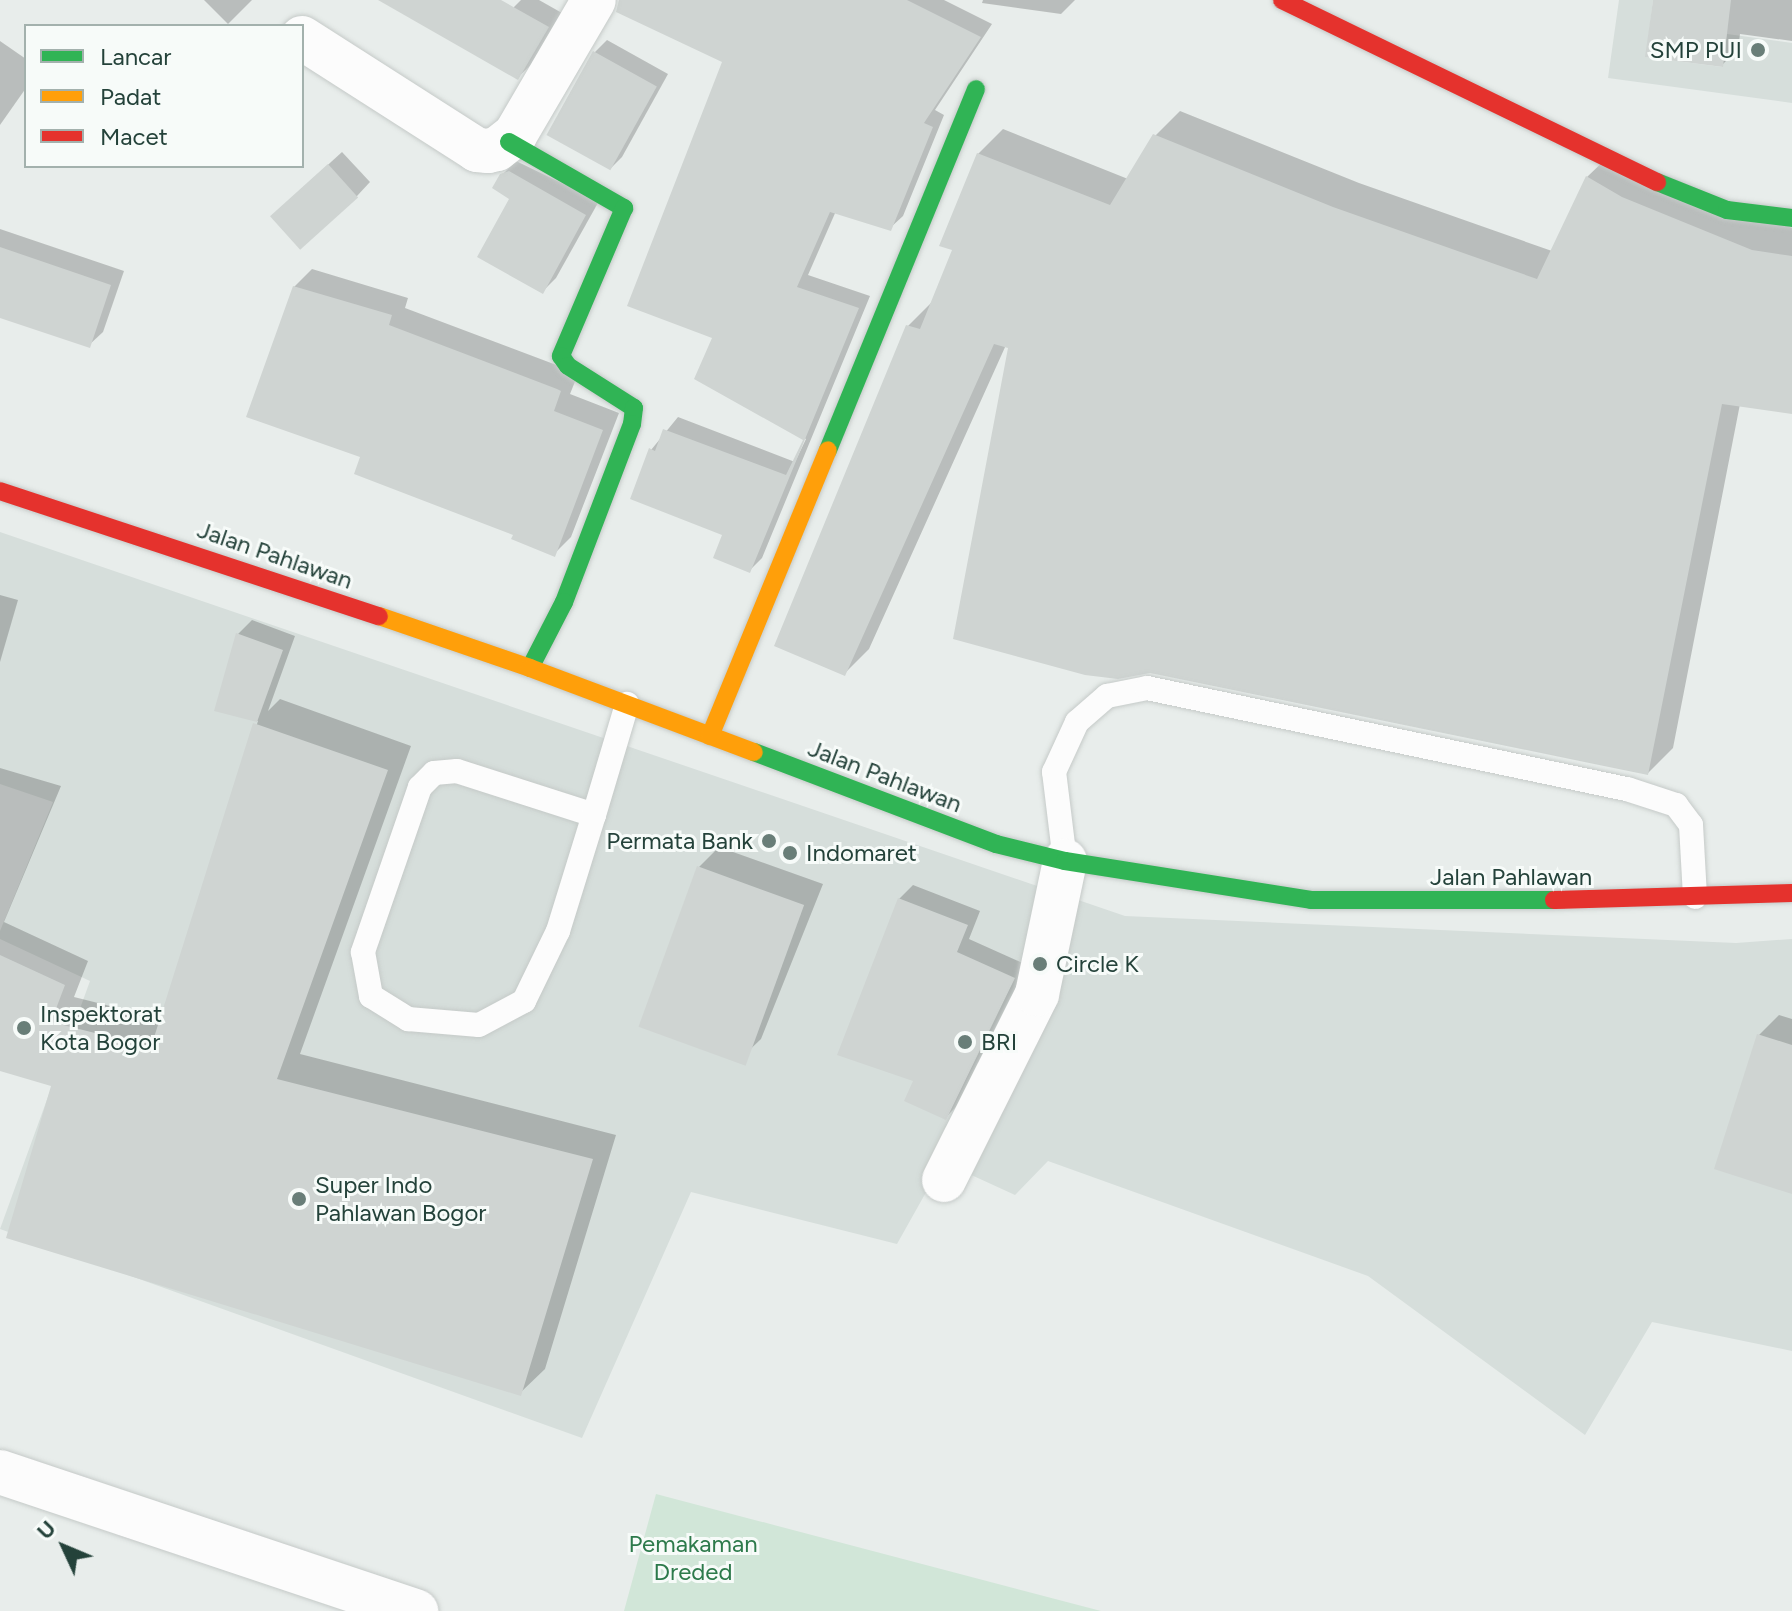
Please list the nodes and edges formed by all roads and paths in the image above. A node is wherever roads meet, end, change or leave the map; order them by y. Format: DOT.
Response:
graph roads {
  1 [pos="594,0"];
  2 [pos="1282,0"];
  3 [pos="1326,10"];
  4 [pos="304,37"];
  5 [pos="976,89"];
  6 [pos="509,142"];
  7 [pos="1792,218"];
  8 [pos="0,491"];
  9 [pos="530,668"];
  10 [pos="627,704"];
  11 [pos="710,736"];
  12 [pos="594,815"];
  13 [pos="1065,861"];
  14 [pos="1792,893"];
  15 [pos="1695,897"];
  16 [pos="944,1180"];
  17 [pos="0,1472"];
  18 [pos="416,1611"];
  1 -- 6 [label="street"];
  2 -- 3 [label="street"];
  3 -- 7 [label="street"];
  4 -- 6 [label="street"];
  5 -- 11 [label="street"];
  6 -- 9 [label="street"];
  8 -- 9 [label="street, Jalan Pahlawan"];
  9 -- 10 [label="street, Jalan Pahlawan"];
  10 -- 11 [label="street, Jalan Pahlawan"];
  10 -- 12 [label="lane"];
  11 -- 13 [label="street, Jalan Pahlawan"];
  12 -- 12 [label="lane"];
  13 -- 15 [label="street, Jalan Pahlawan"];
  13 -- 15 [label="lane"];
  13 -- 16 [label="street"];
  14 -- 15 [label="street, Jalan Pahlawan"];
  17 -- 18 [label="street"];
}
